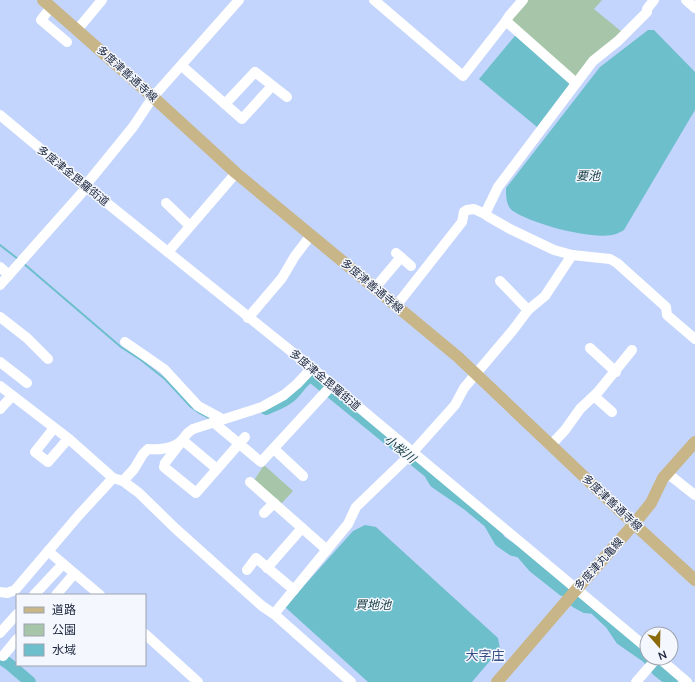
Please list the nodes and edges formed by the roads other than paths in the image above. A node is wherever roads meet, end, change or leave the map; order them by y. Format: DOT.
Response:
graph roads {
  1 [pos="102,0"];
  2 [pos="239,0"];
  3 [pos="374,0"];
  4 [pos="523,0"];
  5 [pos="654,0"];
  6 [pos="686,0"];
  7 [pos="47,4"];
  8 [pos="695,8"];
  9 [pos="506,21"];
  10 [pos="77,30"];
  11 [pos="67,42"];
  12 [pos="182,66"];
  13 [pos="576,83"];
  14 [pos="272,86"];
  15 [pos="153,97"];
  16 [pos="286,97"];
  17 [pos="225,104"];
  18 [pos="0,117"];
  19 [pos="236,173"];
  20 [pos="86,187"];
  21 [pos="166,204"];
  22 [pos="485,214"];
  23 [pos="190,226"];
  24 [pos="311,235"];
  25 [pos="168,252"];
  26 [pos="572,255"];
  27 [pos="411,266"];
  28 [pos="0,267"];
  29 [pos="9,275"];
  30 [pos="500,281"];
  31 [pos="0,285"];
  32 [pos="375,288"];
  33 [pos="396,306"];
  34 [pos="528,310"];
  35 [pos="0,317"];
  36 [pos="248,318"];
  37 [pos="695,339"];
  38 [pos="126,342"];
  39 [pos="590,347"];
  40 [pos="632,350"];
  41 [pos="48,359"];
  42 [pos="0,362"];
  43 [pos="312,368"];
  44 [pos="616,372"];
  45 [pos="476,374"];
  46 [pos="27,383"];
  47 [pos="332,385"];
  48 [pos="0,386"];
  49 [pos="12,396"];
  50 [pos="594,396"];
  51 [pos="0,409"];
  52 [pos="612,412"];
  53 [pos="217,420"];
  54 [pos="54,428"];
  55 [pos="68,439"];
  56 [pos="242,440"];
  57 [pos="182,441"];
  58 [pos="695,442"];
  59 [pos="551,445"];
  60 [pos="274,449"];
  61 [pos="412,453"];
  62 [pos="217,469"];
  63 [pos="667,473"];
  64 [pos="303,476"];
  65 [pos="118,480"];
  66 [pos="250,482"];
  67 [pos="695,495"];
  68 [pos="274,503"];
  69 [pos="264,513"];
  70 [pos="634,524"];
  71 [pos="302,528"];
  72 [pos="327,550"];
  73 [pos="48,551"];
  74 [pos="63,564"];
  75 [pos="267,568"];
  76 [pos="247,570"];
  77 [pos="74,574"];
  78 [pos="695,580"];
  79 [pos="294,590"];
  80 [pos="576,590"];
  81 [pos="0,592"];
  82 [pos="35,594"];
  83 [pos="57,594"];
  84 [pos="99,594"];
  85 [pos="274,614"];
  86 [pos="16,615"];
  87 [pos="0,632"];
  88 [pos="146,635"];
  89 [pos="16,640"];
  90 [pos="639,641"];
  91 [pos="3,656"];
  92 [pos="650,666"];
  93 [pos="663,666"];
  94 [pos="198,682"];
  95 [pos="351,682"];
  96 [pos="497,682"];
  97 [pos="636,682"];
  98 [pos="687,682"];
  1 -- 10 [label="street"];
  2 -- 12 [label="street"];
  3 -- 9 [label="street"];
  4 -- 9 [label="street"];
  5 -- 13 [label="street"];
  6 -- 8 [label="street"];
  7 -- 10 [label="main road, 多度津善通寺線"];
  7 -- 11 [label="street"];
  9 -- 13 [label="street"];
  10 -- 15 [label="main road, 多度津善通寺線"];
  12 -- 15 [label="street"];
  12 -- 17 [label="street"];
  13 -- 22 [label="street"];
  14 -- 16 [label="street"];
  14 -- 17 [label="street"];
  14 -- 17 [label="street"];
  15 -- 19 [label="main road, 多度津善通寺線"];
  15 -- 20 [label="street"];
  18 -- 20 [label="street, 多度津金毘羅街道"];
  19 -- 23 [label="street"];
  19 -- 24 [label="main road, 多度津善通寺線"];
  20 -- 25 [label="street, 多度津金毘羅街道"];
  20 -- 29 [label="street"];
  21 -- 23 [label="street"];
  22 -- 26 [label="street"];
  22 -- 33 [label="street"];
  23 -- 25 [label="street"];
  24 -- 32 [label="main road, 多度津善通寺線"];
  24 -- 36 [label="street"];
  25 -- 36 [label="street, 多度津金毘羅街道"];
  26 -- 34 [label="street"];
  26 -- 37 [label="street"];
  27 -- 32 [label="street"];
  28 -- 29 [label="street"];
  29 -- 31 [label="street"];
  30 -- 34 [label="street"];
  32 -- 33 [label="main road, 多度津善通寺線"];
  33 -- 45 [label="main road, 多度津善通寺線"];
  34 -- 45 [label="street"];
  35 -- 41 [label="street"];
  36 -- 43 [label="street, 多度津金毘羅街道"];
  38 -- 53 [label="street"];
  39 -- 44 [label="street"];
  40 -- 44 [label="street"];
  42 -- 46 [label="street"];
  43 -- 47 [label="street, 多度津金毘羅街道"];
  43 -- 53 [label="street"];
  44 -- 50 [label="street"];
  45 -- 59 [label="main road, 多度津善通寺線"];
  45 -- 61 [label="street"];
  47 -- 60 [label="street"];
  47 -- 61 [label="street, 多度津金毘羅街道"];
  48 -- 49 [label="street"];
  49 -- 51 [label="street"];
  49 -- 54 [label="street"];
  50 -- 52 [label="street"];
  50 -- 59 [label="street"];
  53 -- 56 [label="street"];
  53 -- 57 [label="street"];
  54 -- 55 [label="street"];
  54 -- 55 [label="street"];
  55 -- 65 [label="street"];
  56 -- 60 [label="street"];
  56 -- 62 [label="street"];
  57 -- 62 [label="street"];
  57 -- 62 [label="street"];
  57 -- 65 [label="street"];
  58 -- 63 [label="main road, 多度津丸亀線"];
  59 -- 70 [label="main road, 多度津善通寺線"];
  60 -- 64 [label="street"];
  61 -- 72 [label="street"];
  61 -- 80 [label="street, 多度津金毘羅街道"];
  63 -- 67 [label="street"];
  63 -- 70 [label="main road, 多度津丸亀線"];
  65 -- 73 [label="street"];
  65 -- 85 [label="street"];
  66 -- 68 [label="street"];
  68 -- 69 [label="street"];
  68 -- 71 [label="street"];
  70 -- 78 [label="main road, 多度津善通寺線"];
  70 -- 80 [label="main road, 多度津丸亀線"];
  71 -- 72 [label="street"];
  71 -- 75 [label="street"];
  72 -- 79 [label="street"];
  73 -- 74 [label="street"];
  73 -- 81 [label="street"];
  74 -- 77 [label="street"];
  74 -- 82 [label="street"];
  75 -- 76 [label="street"];
  75 -- 79 [label="street"];
  77 -- 83 [label="street"];
  77 -- 84 [label="street"];
  79 -- 85 [label="street"];
  80 -- 90 [label="street, 多度津金毘羅街道"];
  80 -- 96 [label="main road, 多度津丸亀線"];
  85 -- 95 [label="street"];
  86 -- 87 [label="street"];
  88 -- 94 [label="street"];
  89 -- 91 [label="street"];
  92 -- 97 [label="street"];
  93 -- 98 [label="street"];
}
